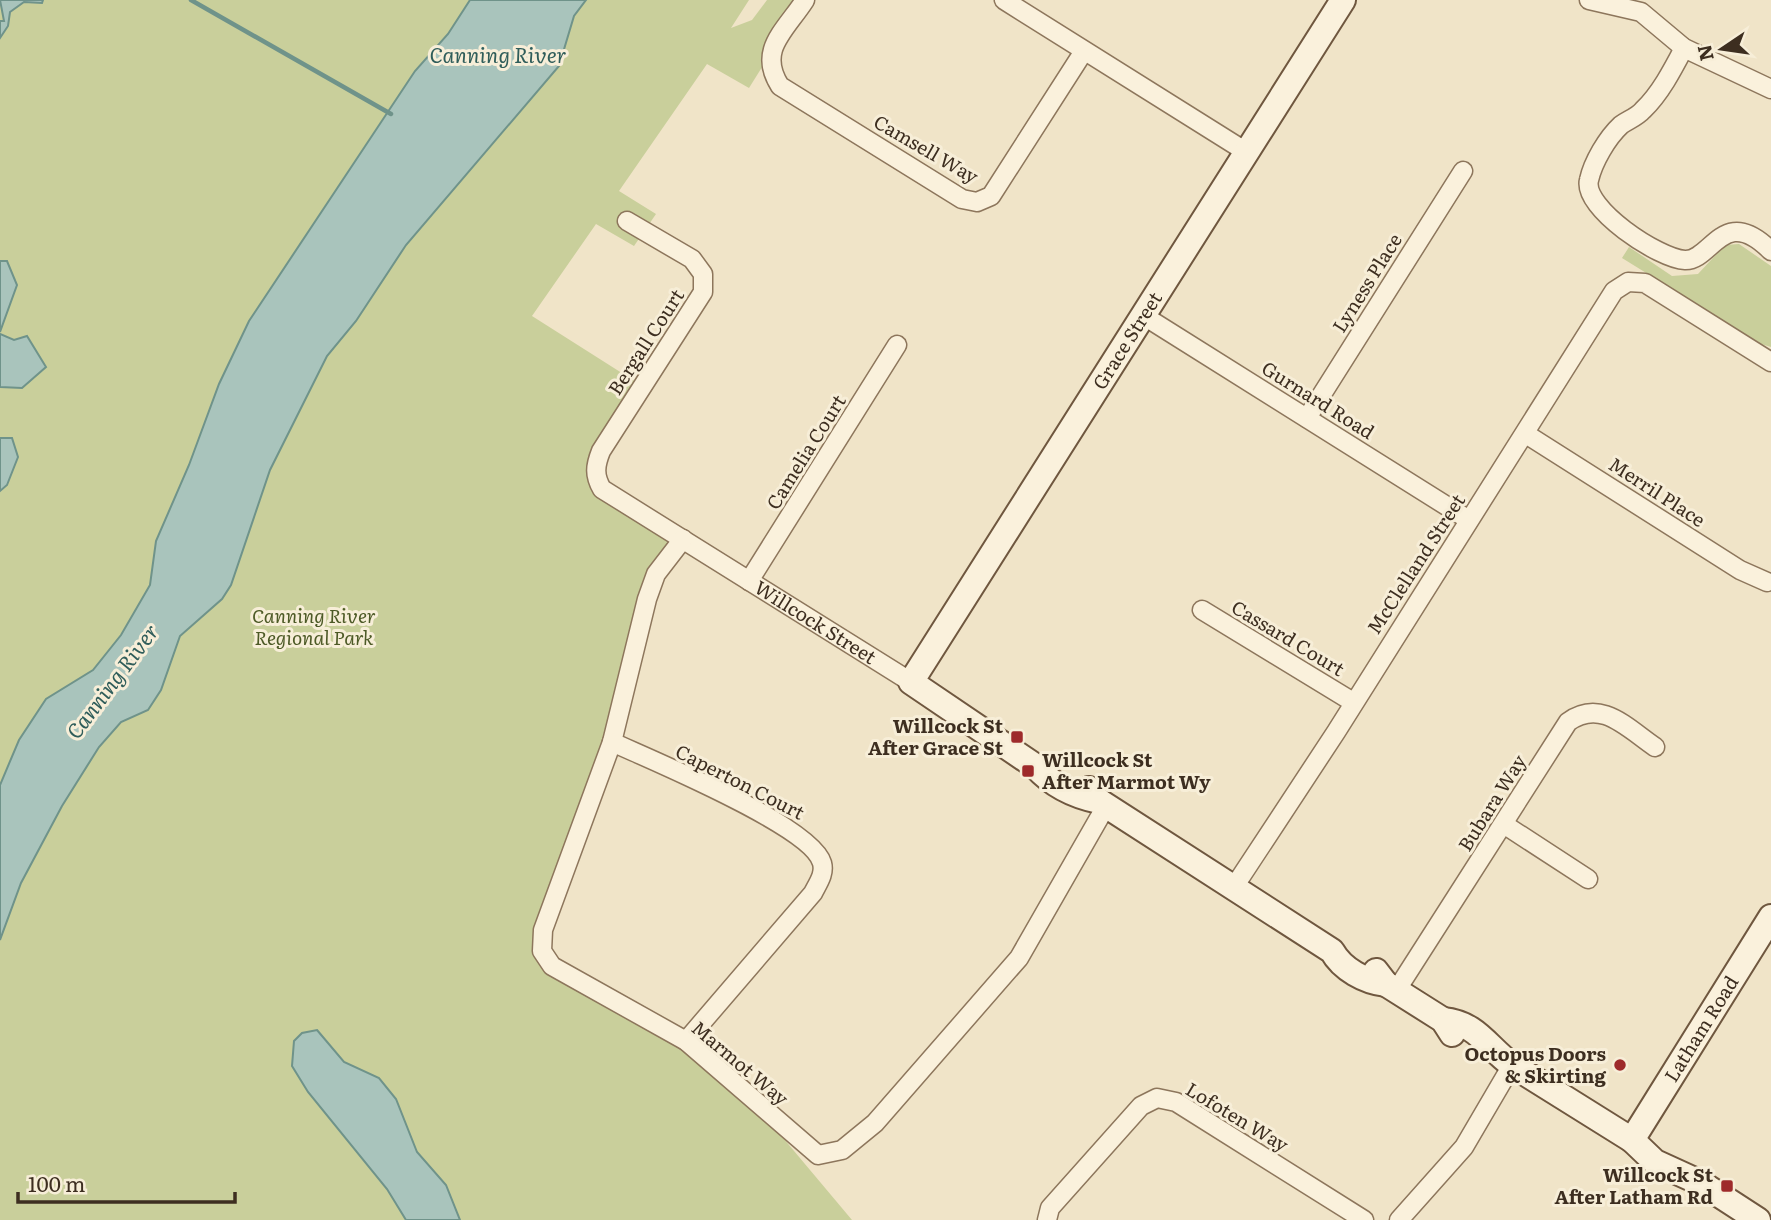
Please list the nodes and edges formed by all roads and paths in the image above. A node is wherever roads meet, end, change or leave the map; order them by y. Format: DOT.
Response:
graph roads {
  1 [pos="805,0"];
  2 [pos="1004,0"];
  3 [pos="1343,0"];
  4 [pos="1589,0"];
  5 [pos="1684,48"];
  6 [pos="1084,51"];
  7 [pos="1771,89"];
  8 [pos="1248,153"];
  9 [pos="1463,171"];
  10 [pos="627,221"];
  11 [pos="1771,251"];
  12 [pos="1144,316"];
  13 [pos="897,345"];
  14 [pos="1771,362"];
  15 [pos="1307,418"];
  16 [pos="1526,434"];
  17 [pos="596,478"];
  18 [pos="1469,520"];
  19 [pos="683,540"];
  20 [pos="749,581"];
  21 [pos="1767,582"];
  22 [pos="1202,610"];
  23 [pos="911,682"];
  24 [pos="1353,702"];
  25 [pos="612,742"];
  26 [pos="1655,747"];
  27 [pos="1102,803"];
  28 [pos="1505,825"];
  29 [pos="1588,879"];
  30 [pos="1234,887"];
  31 [pos="1771,917"];
  32 [pos="1391,987"];
  33 [pos="685,1041"];
  34 [pos="1503,1059"];
  35 [pos="1637,1145"];
  36 [pos="1047,1220"];
  37 [pos="1364,1220"];
  38 [pos="1399,1220"];
  39 [pos="1758,1220"];
  1 -- 6 [label="street, Camsell Way"];
  2 -- 6 [label="street"];
  3 -- 8 [label="street, Grace Street"];
  4 -- 5 [label="street"];
  5 -- 7 [label="street"];
  5 -- 11 [label="street"];
  6 -- 8 [label="street"];
  8 -- 12 [label="street, Grace Street"];
  9 -- 15 [label="street, Lyness Place"];
  10 -- 17 [label="street, Bergall Court"];
  12 -- 15 [label="street, Gurnard Road"];
  12 -- 23 [label="street, Grace Street"];
  13 -- 20 [label="street, Camelia Court"];
  14 -- 16 [label="street, McClelland Street"];
  15 -- 18 [label="street, Gurnard Road"];
  16 -- 18 [label="street, McClelland Street"];
  16 -- 21 [label="street, Merril Place"];
  17 -- 19 [label="street, Willcock Street"];
  18 -- 24 [label="street, McClelland Street"];
  19 -- 20 [label="street, Willcock Street"];
  19 -- 25 [label="street, Marmot Way"];
  20 -- 23 [label="street, Willcock Street"];
  22 -- 24 [label="street, Cassard Court"];
  23 -- 27 [label="street, Willcock Street"];
  24 -- 30 [label="street, McClelland Street"];
  25 -- 33 [label="street, Marmot Way"];
  25 -- 33 [label="street, Caperton Court"];
  26 -- 28 [label="street, Bubara Way"];
  27 -- 30 [label="street, Willcock Street"];
  27 -- 33 [label="street, Marmot Way"];
  28 -- 29 [label="street"];
  28 -- 32 [label="street, Bubara Way"];
  30 -- 32 [label="street, Willcock Street"];
  31 -- 35 [label="street, Latham Road"];
  32 -- 34 [label="street, Willcock Street"];
  34 -- 35 [label="street, Willcock Street"];
  34 -- 38 [label="street"];
  35 -- 39 [label="street, Willcock Street"];
  36 -- 37 [label="street, Lofoten Way"];
}
